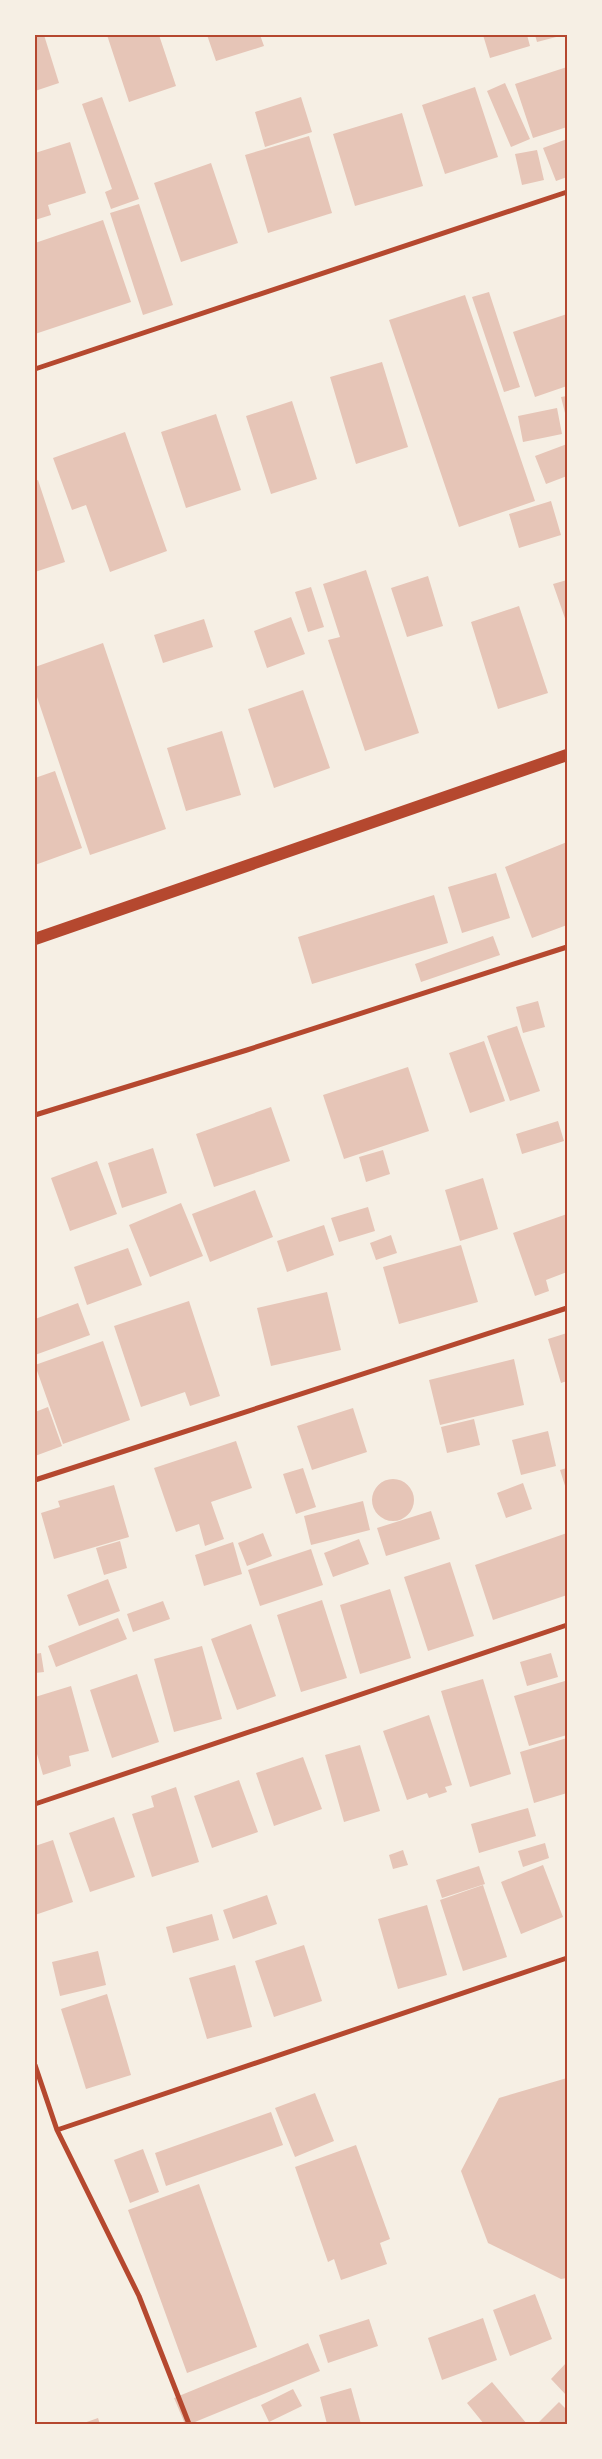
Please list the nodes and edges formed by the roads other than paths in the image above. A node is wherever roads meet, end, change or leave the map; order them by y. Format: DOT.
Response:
graph roads {
  1 [pos="567,192"];
  2 [pos="35,369"];
  3 [pos="567,755"];
  4 [pos="35,939"];
  5 [pos="567,947"];
  6 [pos="35,1115"];
  7 [pos="567,1308"];
  8 [pos="35,1480"];
  9 [pos="567,1624"];
  10 [pos="35,1804"];
  11 [pos="567,1958"];
  12 [pos="35,2065"];
  13 [pos="57,2130"];
  14 [pos="189,2424"];
  1 -- 2 [label="street"];
  3 -- 4 [label="main road"];
  5 -- 6 [label="street"];
  7 -- 8 [label="street"];
  9 -- 10 [label="street"];
  11 -- 13 [label="street"];
  12 -- 13 [label="street"];
  13 -- 14 [label="street"];
}
